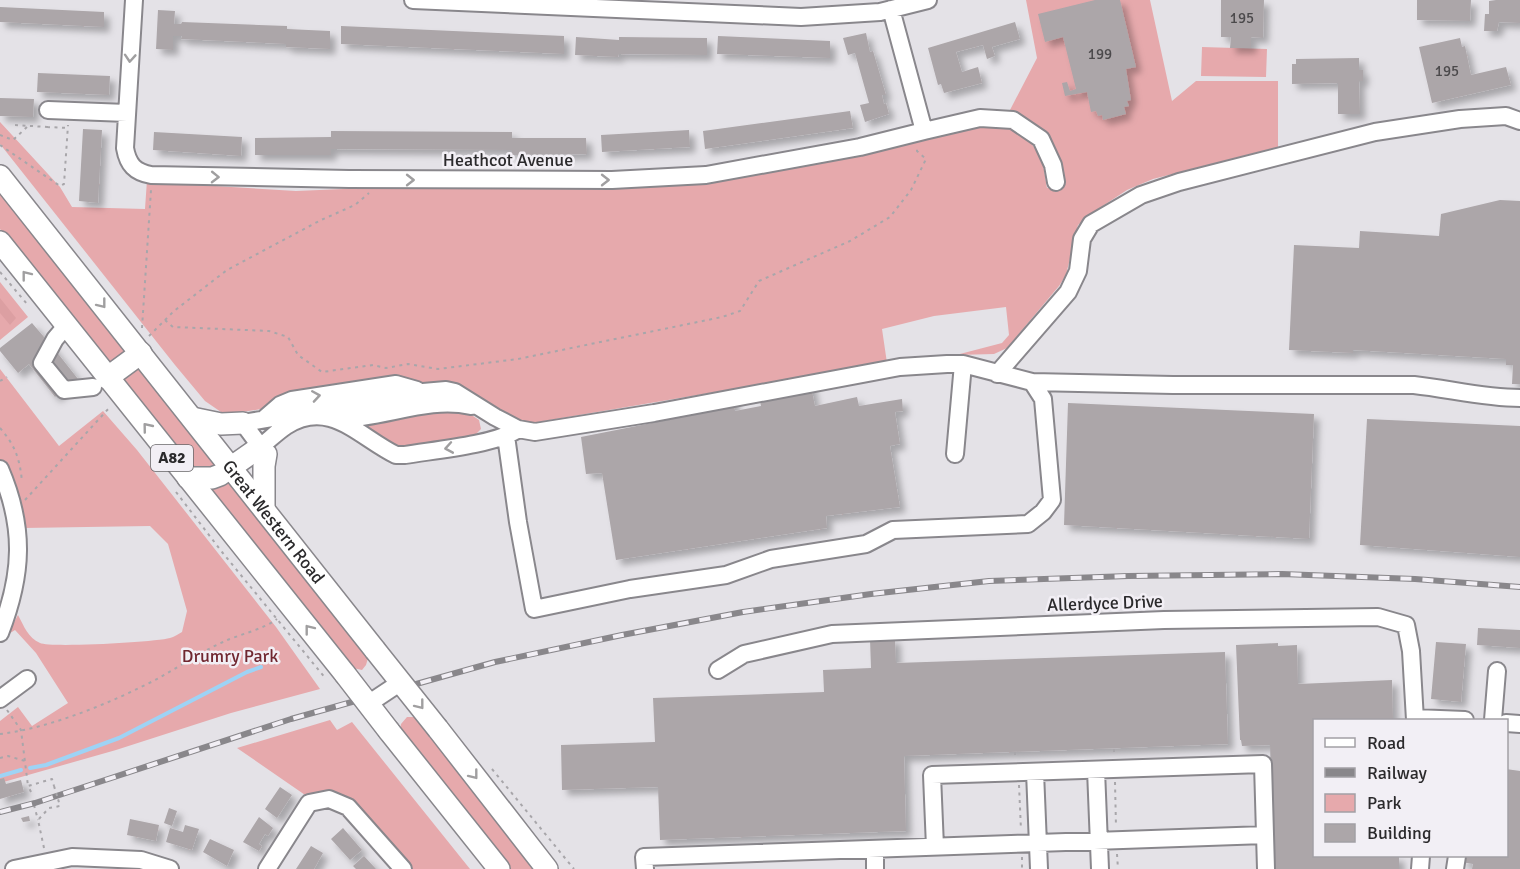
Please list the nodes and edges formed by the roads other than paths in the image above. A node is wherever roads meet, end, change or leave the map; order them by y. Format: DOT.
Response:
graph roads {
  1 [pos="134,0"];
  2 [pos="413,0"];
  3 [pos="928,0"];
  4 [pos="891,9"];
  5 [pos="127,113"];
  6 [pos="47,118"];
  7 [pos="1520,121"];
  8 [pos="920,132"];
  9 [pos="0,176"];
  10 [pos="1056,182"];
  11 [pos="0,242"];
  12 [pos="66,326"];
  13 [pos="144,346"];
  14 [pos="963,364"];
  15 [pos="997,374"];
  16 [pos="100,382"];
  17 [pos="1032,382"];
  18 [pos="1520,398"];
  19 [pos="478,407"];
  20 [pos="192,418"];
  21 [pos="339,419"];
  22 [pos="243,423"];
  23 [pos="512,433"];
  24 [pos="266,447"];
  25 [pos="955,454"];
  26 [pos="232,468"];
  27 [pos="0,469"];
  28 [pos="180,482"];
  29 [pos="264,508"];
  30 [pos="0,633"];
  31 [pos="718,670"];
  32 [pos="1497,671"];
  33 [pos="27,679"];
  34 [pos="401,682"];
  35 [pos="2,703"];
  36 [pos="368,704"];
  37 [pos="1415,719"];
  38 [pos="1493,719"];
  39 [pos="1096,770"];
  40 [pos="1035,772"];
  41 [pos="1265,835"];
  42 [pos="1099,841"];
  43 [pos="1030,843"];
  44 [pos="935,847"];
  45 [pos="875,849"];
  46 [pos="45,865"];
  47 [pos="14,869"];
  48 [pos="170,869"];
  49 [pos="267,869"];
  50 [pos="403,869"];
  51 [pos="499,869"];
  52 [pos="547,869"];
  53 [pos="645,869"];
  54 [pos="875,869"];
  55 [pos="1039,869"];
  56 [pos="1100,869"];
  57 [pos="1266,869"];
  1 -- 5 [label="street, one-way"];
  2 -- 4 [label="street"];
  3 -- 4 [label="street"];
  4 -- 8 [label="street"];
  5 -- 6 [label="street"];
  5 -- 8 [label="street, Heathcot Avenue, one-way"];
  7 -- 15 [label="street"];
  8 -- 10 [label="street, Heathcot Avenue"];
  9 -- 13 [label="main road, Great Western Road / A82, one-way"];
  12 -- 11 [label="main road, A82, one-way"];
  12 -- 16 [label="main road, A82"];
  12 -- 16 [label="street"];
  13 -- 16 [label="main road"];
  13 -- 20 [label="main road, Great Western Road / A82"];
  14 -- 15 [label="street"];
  14 -- 23 [label="street"];
  14 -- 25 [label="street"];
  15 -- 17 [label="street"];
  28 -- 16 [label="main road, A82, one-way"];
  17 -- 18 [label="street"];
  17 -- 23 [label="street"];
  19 -- 21 [label="street"];
  22 -- 19 [label="street, one-way"];
  19 -- 23 [label="street"];
  20 -- 22 [label="main road"];
  20 -- 26 [label="main road, Great Western Road / A82"];
  23 -- 21 [label="street, one-way"];
  21 -- 24 [label="street"];
  22 -- 24 [label="street"];
  24 -- 26 [label="main road"];
  24 -- 29 [label="main road"];
  26 -- 28 [label="main road"];
  26 -- 29 [label="main road, Great Western Road / A82"];
  27 -- 30 [label="street"];
  36 -- 28 [label="main road, A82, one-way, bridge"];
  29 -- 34 [label="main road, Great Western Road / A82, bridge"];
  31 -- 37 [label="street, Allerdyce Drive"];
  32 -- 38 [label="street"];
  33 -- 35 [label="street"];
  34 -- 36 [label="street, bridge"];
  34 -- 52 [label="main road, Great Western Road / A82, one-way, bridge"];
  36 -- 51 [label="main road, A82, bridge"];
  39 -- 40 [label="street"];
  39 -- 41 [label="street"];
  39 -- 42 [label="street"];
  40 -- 43 [label="street"];
  40 -- 44 [label="street"];
  41 -- 42 [label="street"];
  41 -- 57 [label="street"];
  42 -- 43 [label="street"];
  42 -- 56 [label="street"];
  43 -- 44 [label="street"];
  43 -- 55 [label="street"];
  44 -- 45 [label="street"];
  45 -- 53 [label="street"];
  45 -- 54 [label="street"];
  46 -- 47 [label="street"];
  46 -- 48 [label="street"];
  49 -- 50 [label="street"];
}
